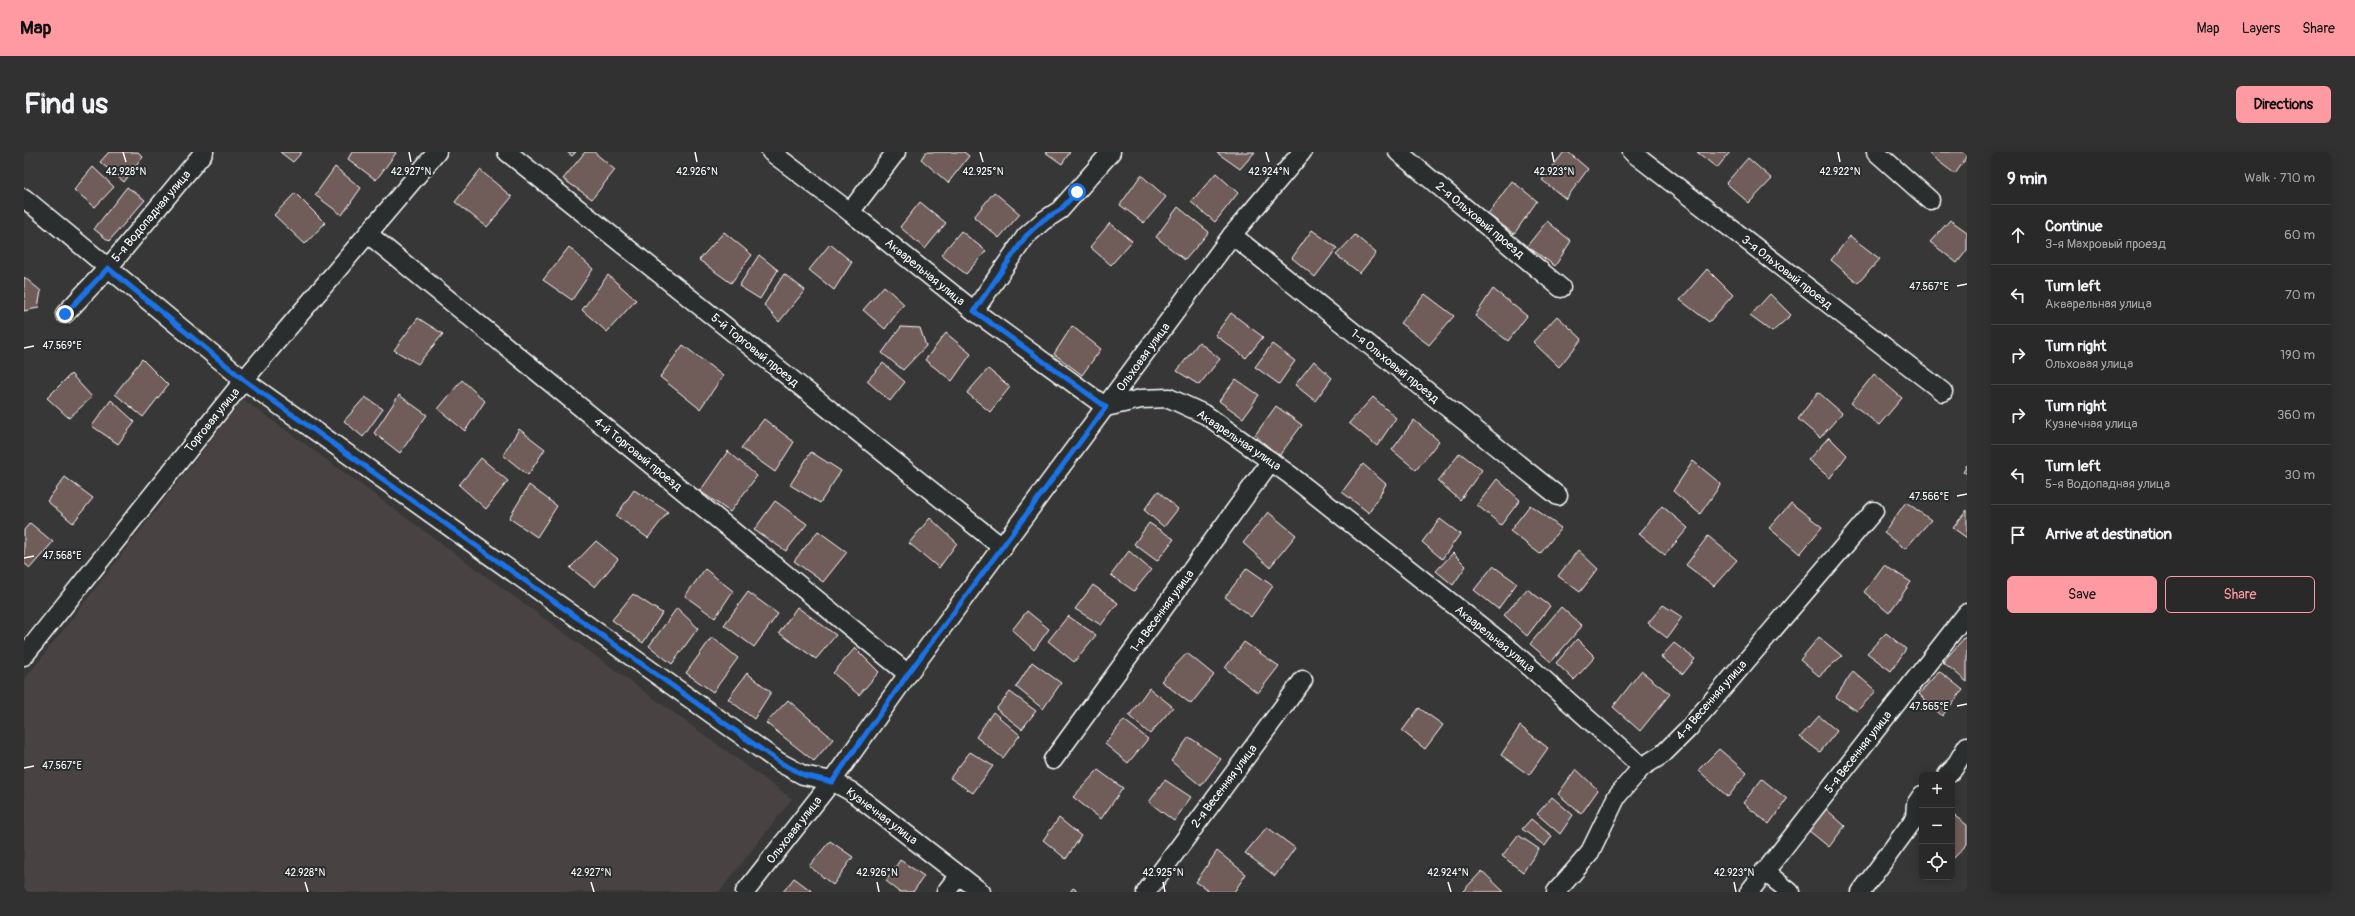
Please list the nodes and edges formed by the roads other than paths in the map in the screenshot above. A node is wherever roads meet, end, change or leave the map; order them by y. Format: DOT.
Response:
graph roads {
  1 [pos="204,152"];
  2 [pos="437,152"];
  3 [pos="507,152"];
  4 [pos="771,152"];
  5 [pos="896,152"];
  6 [pos="1110,152"];
  7 [pos="1302,152"];
  8 [pos="1398,152"];
  9 [pos="1632,152"];
  10 [pos="1876,152"];
  11 [pos="24,198"];
  12 [pos="1930,200"];
  13 [pos="850,212"];
  14 [pos="368,234"];
  15 [pos="1232,235"];
  16 [pos="108,268"];
  17 [pos="1561,288"];
  18 [pos="974,311"];
  19 [pos="65,314"];
  20 [pos="244,380"];
  21 [pos="1943,392"];
  22 [pos="1106,407"];
  23 [pos="1271,461"];
  24 [pos="1558,496"];
  25 [pos="1874,511"];
  26 [pos="1003,548"];
  27 [pos="1967,613"];
  28 [pos="24,656"];
  29 [pos="908,674"];
  30 [pos="1303,680"];
  31 [pos="1967,746"];
  32 [pos="1053,760"];
  33 [pos="1642,767"];
  34 [pos="1950,772"];
  35 [pos="832,782"];
  36 [pos="1919,800"];
  37 [pos="1764,871"];
  38 [pos="959,875"];
  39 [pos="745,892"];
  40 [pos="946,892"];
  41 [pos="981,892"];
  42 [pos="1146,892"];
  43 [pos="1556,892"];
  44 [pos="1749,892"];
  45 [pos="1790,892"];
  46 [pos="1861,892"];
  1 -- 16 [label="street, 5-я Водопадная улица"];
  2 -- 14 [label="street, Торговая улица"];
  3 -- 26 [label="street, 5-й Торговый проезд"];
  4 -- 13 [label="street, Акварельная улица"];
  5 -- 13 [label="street"];
  6 -- 18 [label="street"];
  7 -- 15 [label="street, Ольховая улица"];
  8 -- 17 [label="street, 2-я Ольховый проезд"];
  9 -- 21 [label="street, 3-я Ольховый проезд"];
  10 -- 12 [label="street"];
  11 -- 16 [label="street, Кузнечная улица"];
  13 -- 18 [label="street, Акварельная улица"];
  14 -- 20 [label="street, Торговая улица"];
  14 -- 29 [label="street, 4-й Торговый проезд"];
  15 -- 22 [label="street, Ольховая улица"];
  15 -- 24 [label="street, 1-я Ольховый проезд"];
  16 -- 19 [label="street, 5-я Водопадная улица"];
  16 -- 20 [label="street, Кузнечная улица"];
  18 -- 22 [label="street, Акварельная улица"];
  20 -- 28 [label="street, Торговая улица"];
  20 -- 35 [label="street, Кузнечная улица"];
  22 -- 23 [label="street, Акварельная улица"];
  22 -- 26 [label="street, Ольховая улица"];
  23 -- 32 [label="street, 1-я Весенняя улица"];
  23 -- 33 [label="street, Акварельная улица"];
  25 -- 33 [label="street, 4-я Весенняя улица"];
  26 -- 29 [label="street, Ольховая улица"];
  27 -- 37 [label="street, 5-я Весенняя улица"];
  29 -- 35 [label="street, Ольховая улица"];
  30 -- 42 [label="street, 2-я Весенняя улица"];
  31 -- 34 [label="street"];
  33 -- 43 [label="street, 4-я Весенняя улица"];
  35 -- 38 [label="street, Кузнечная улица"];
  35 -- 39 [label="street, Ольховая улица"];
  36 -- 46 [label="street"];
  37 -- 44 [label="street, 5-я Весенняя улица"];
  37 -- 45 [label="street"];
  38 -- 40 [label="street"];
  38 -- 41 [label="street, Кузнечная улица"];
}
